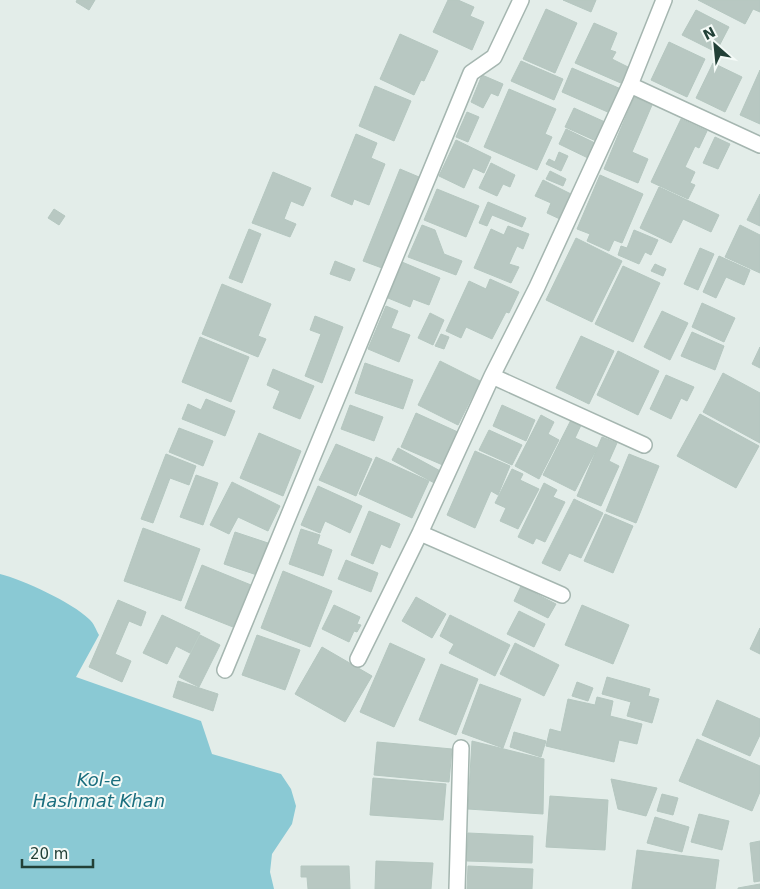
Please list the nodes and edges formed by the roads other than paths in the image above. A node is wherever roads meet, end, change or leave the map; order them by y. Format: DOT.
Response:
graph roads {
  1 [pos="521,0"];
  2 [pos="664,0"];
  3 [pos="630,85"];
  4 [pos="760,145"];
  5 [pos="492,376"];
  6 [pos="644,445"];
  7 [pos="420,533"];
  8 [pos="562,595"];
  9 [pos="358,659"];
  10 [pos="225,670"];
  11 [pos="461,748"];
  12 [pos="457,889"];
  1 -- 10 [label="street"];
  2 -- 3 [label="street"];
  3 -- 4 [label="street"];
  3 -- 5 [label="street"];
  5 -- 6 [label="street"];
  5 -- 7 [label="street"];
  7 -- 8 [label="street"];
  7 -- 9 [label="street"];
  11 -- 12 [label="street"];
}
